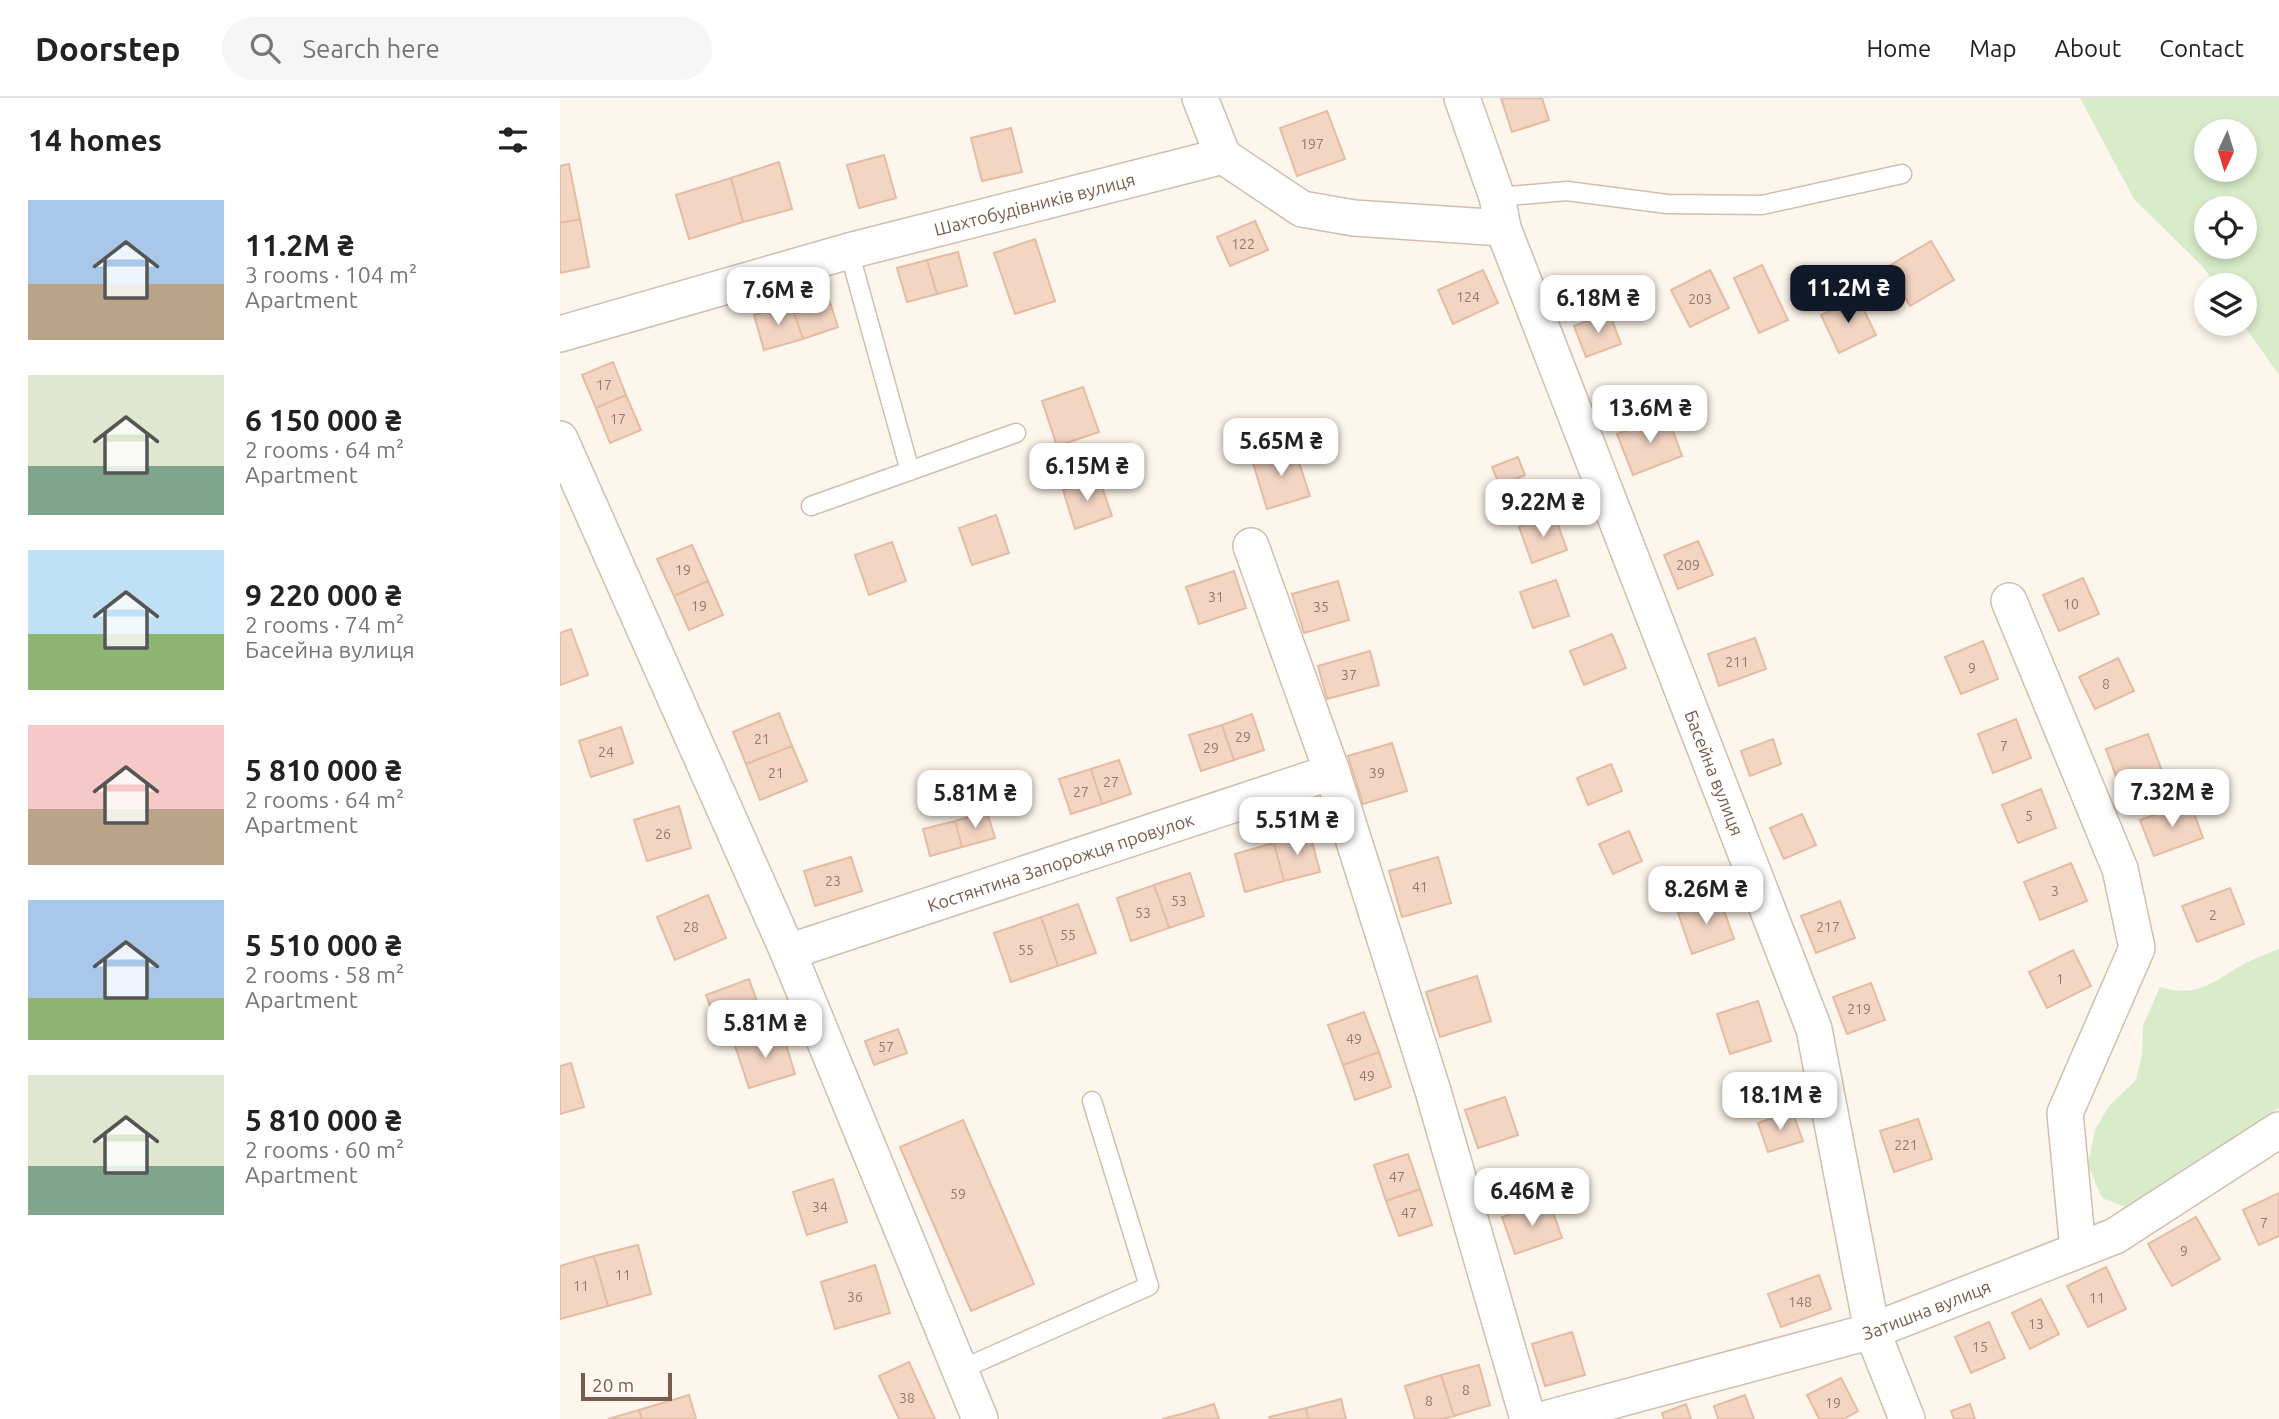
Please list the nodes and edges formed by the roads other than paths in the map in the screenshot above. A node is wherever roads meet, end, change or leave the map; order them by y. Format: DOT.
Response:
graph roads {
  1 [pos="1200,98"];
  2 [pos="1461,98"];
  3 [pos="1223,156"];
  4 [pos="1902,174"];
  5 [pos="1500,213"];
  6 [pos="849,251"];
  7 [pos="560,334"];
  8 [pos="1016,433"];
  9 [pos="560,439"];
  10 [pos="910,471"];
  11 [pos="811,506"];
  12 [pos="1251,546"];
  13 [pos="2010,601"];
  14 [pos="1332,772"];
  15 [pos="788,952"];
  16 [pos="1092,1101"];
  17 [pos="2279,1130"];
  18 [pos="2078,1250"];
  19 [pos="1871,1331"];
  20 [pos="960,1370"];
  21 [pos="980,1419"];
  22 [pos="1528,1419"];
  23 [pos="1545,1419"];
  24 [pos="1907,1419"];
  1 -- 3 [label="street"];
  2 -- 5 [label="street, Басейна вулиця"];
  3 -- 5 [label="street"];
  3 -- 6 [label="street, Шахтобудівників вулиця"];
  4 -- 5 [label="lane"];
  5 -- 19 [label="street, Басейна вулиця"];
  6 -- 7 [label="street, Шахтобудівників вулиця"];
  6 -- 10 [label="lane"];
  8 -- 10 [label="lane"];
  9 -- 15 [label="street"];
  10 -- 11 [label="lane"];
  12 -- 14 [label="street"];
  13 -- 18 [label="street"];
  14 -- 15 [label="street, Костянтина Запорожця провулок"];
  14 -- 22 [label="street"];
  15 -- 20 [label="street"];
  16 -- 20 [label="lane"];
  17 -- 18 [label="street, Затишна вулиця"];
  18 -- 19 [label="street, Затишна вулиця"];
  19 -- 23 [label="street, Затишна вулиця"];
  19 -- 24 [label="street, Басейна вулиця"];
  20 -- 21 [label="street"];
}
